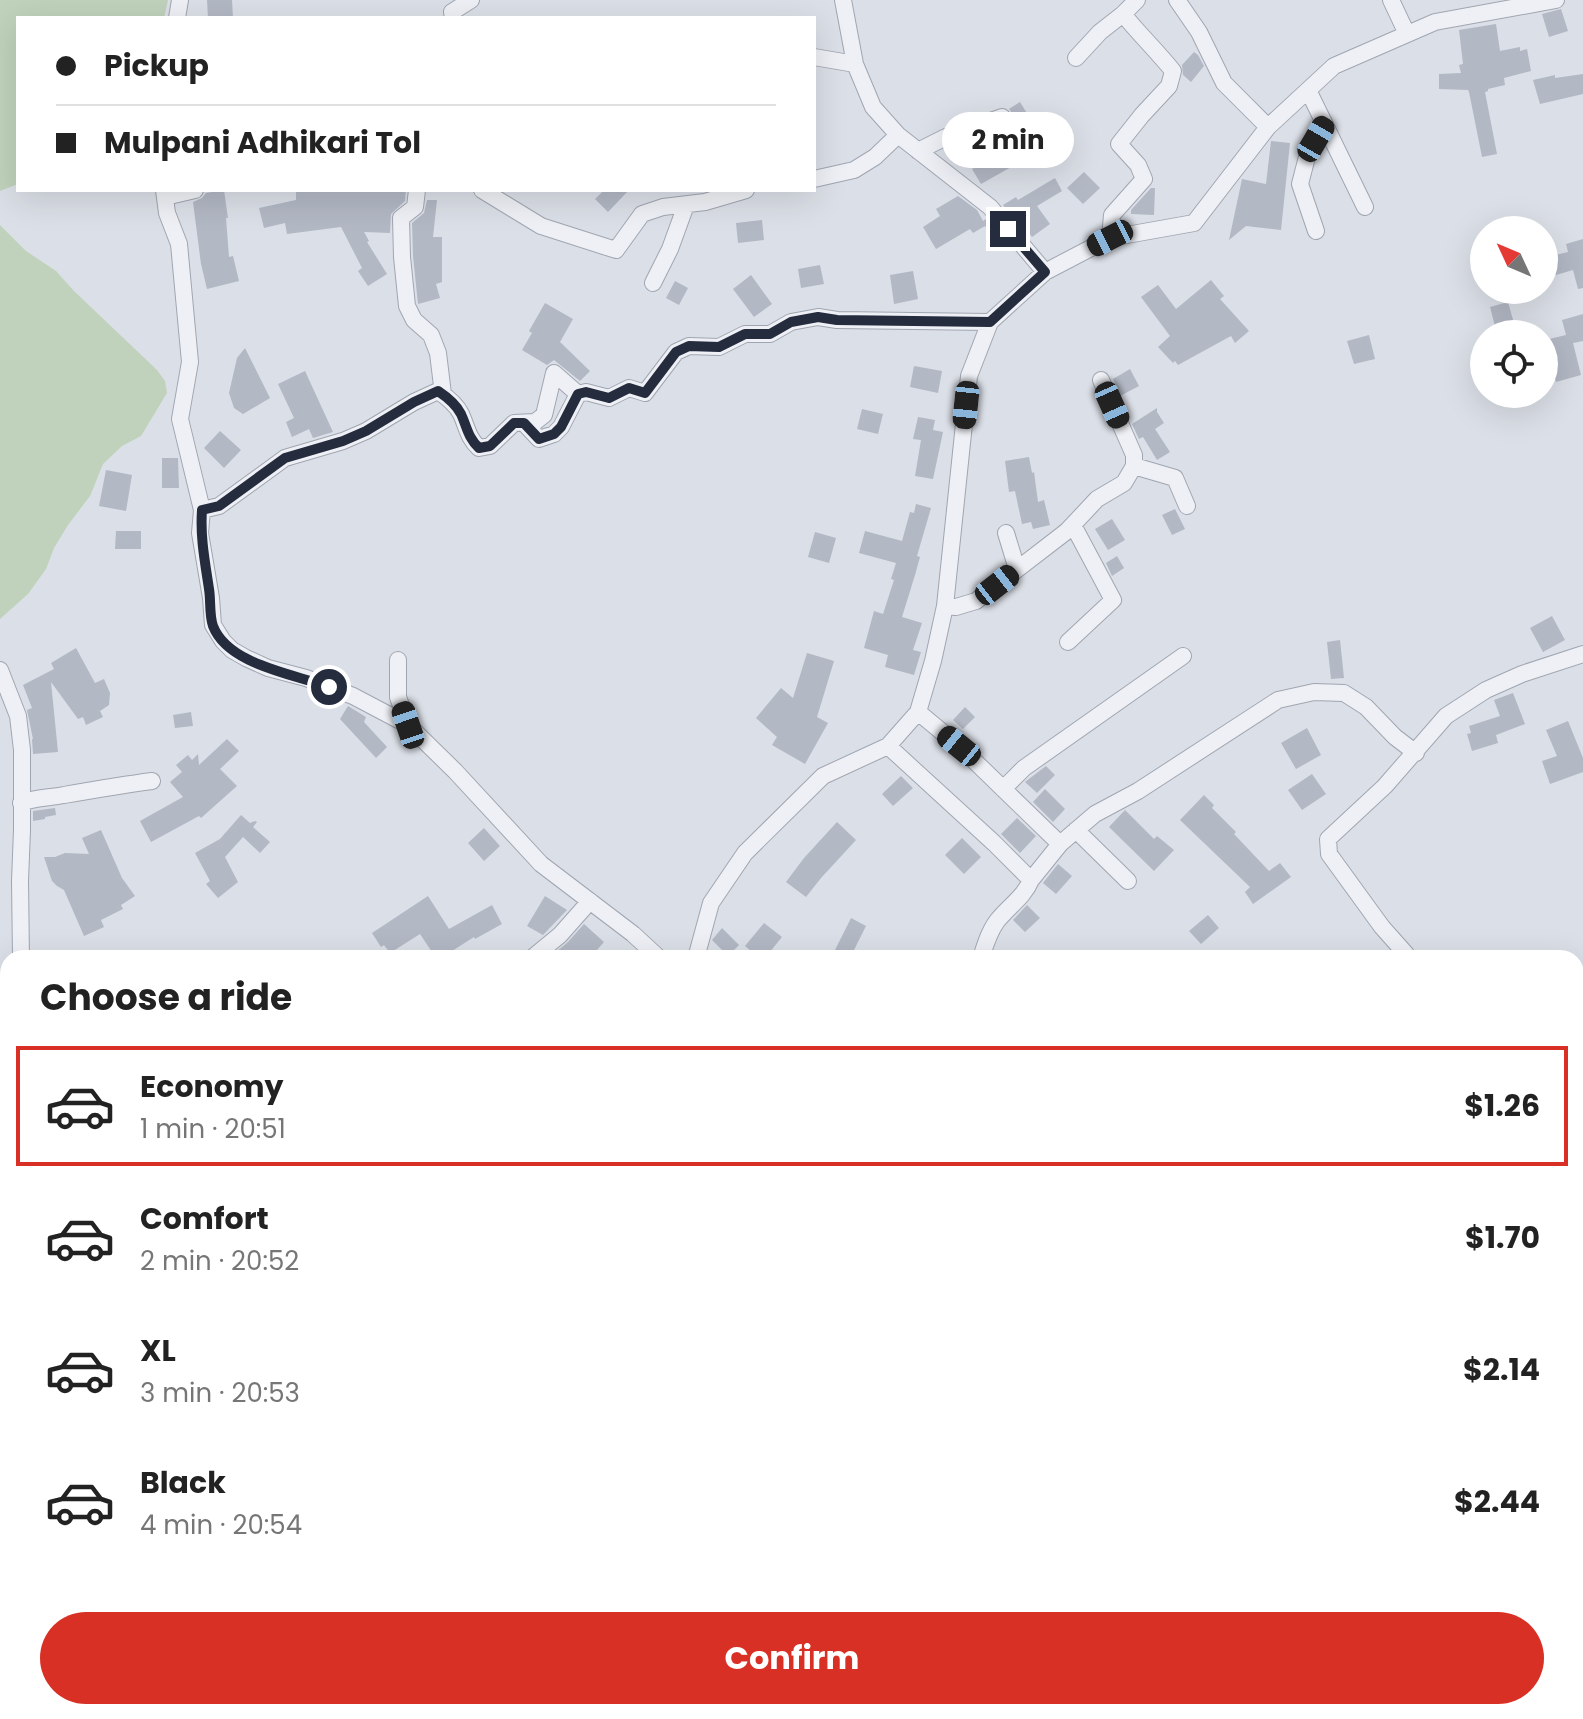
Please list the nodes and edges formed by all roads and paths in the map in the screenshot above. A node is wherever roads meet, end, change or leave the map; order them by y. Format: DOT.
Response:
graph roads {
  1 [pos="471,0"];
  2 [pos="843,0"];
  3 [pos="1137,0"];
  4 [pos="1177,0"];
  5 [pos="1391,0"];
  6 [pos="1556,0"];
  7 [pos="448,10"];
  8 [pos="1123,14"];
  9 [pos="1407,34"];
  10 [pos="816,57"];
  11 [pos="1076,58"];
  12 [pos="855,64"];
  13 [pos="1308,90"];
  14 [pos="1002,117"];
  15 [pos="1325,125"];
  16 [pos="1268,127"];
  17 [pos="898,135"];
  18 [pos="918,151"];
  19 [pos="816,179"];
  20 [pos="417,192"];
  21 [pos="485,192"];
  22 [pos="739,192"];
  23 [pos="165,193"];
  24 [pos="686,205"];
  25 [pos="1365,207"];
  26 [pos="1316,231"];
  27 [pos="1110,238"];
  28 [pos="1045,272"];
  29 [pos="653,283"];
  30 [pos="990,322"];
  31 [pos="1101,380"];
  32 [pos="443,394"];
  33 [pos="578,394"];
  34 [pos="524,423"];
  35 [pos="1134,466"];
  36 [pos="1187,506"];
  37 [pos="202,510"];
  38 [pos="1073,525"];
  39 [pos="1006,533"];
  40 [pos="1017,569"];
  41 [pos="945,606"];
  42 [pos="1068,642"];
  43 [pos="1583,654"];
  44 [pos="1183,656"];
  45 [pos="398,660"];
  46 [pos="0,670"];
  47 [pos="918,712"];
  48 [pos="408,725"];
  49 [pos="888,746"];
  50 [pos="1416,753"];
  51 [pos="152,781"];
  52 [pos="1003,789"];
  53 [pos="21,803"];
  54 [pos="1076,830"];
  55 [pos="1060,844"];
  56 [pos="1031,880"];
  57 [pos="1128,881"];
  58 [pos="590,901"];
  59 [pos="21,950"];
  60 [pos="542,950"];
  61 [pos="650,950"];
  62 [pos="698,950"];
  63 [pos="983,950"];
  64 [pos="1402,950"];
  1 -- 7 [label="street"];
  2 -- 12 [label="street"];
  3 -- 8 [label="street"];
  4 -- 16 [label="street"];
  5 -- 9 [label="street"];
  6 -- 9 [label="street"];
  8 -- 11 [label="street"];
  8 -- 27 [label="street"];
  9 -- 13 [label="street"];
  10 -- 12 [label="street"];
  12 -- 17 [label="street"];
  13 -- 15 [label="street"];
  13 -- 16 [label="street"];
  14 -- 18 [label="street"];
  15 -- 25 [label="street"];
  15 -- 26 [label="street"];
  16 -- 27 [label="street"];
  17 -- 18 [label="street"];
  17 -- 19 [label="street"];
  18 -- 28 [label="street"];
  20 -- 32 [label="street"];
  21 -- 24 [label="street"];
  22 -- 24 [label="street"];
  23 -- 37 [label="street"];
  24 -- 29 [label="street"];
  27 -- 28 [label="street"];
  28 -- 30 [label="street"];
  30 -- 33 [label="street"];
  30 -- 41 [label="street"];
  31 -- 35 [label="street"];
  32 -- 34 [label="street"];
  32 -- 37 [label="street"];
  33 -- 34 [label="street"];
  33 -- 34 [label="street"];
  35 -- 36 [label="street"];
  35 -- 38 [label="street"];
  37 -- 48 [label="street"];
  38 -- 40 [label="street"];
  38 -- 42 [label="street"];
  39 -- 40 [label="street"];
  40 -- 41 [label="street"];
  41 -- 47 [label="street"];
  43 -- 50 [label="street"];
  44 -- 52 [label="street"];
  45 -- 48 [label="street"];
  46 -- 53 [label="street"];
  47 -- 49 [label="street"];
  47 -- 52 [label="street"];
  48 -- 58 [label="street"];
  49 -- 56 [label="street"];
  49 -- 62 [label="street"];
  50 -- 54 [label="street"];
  50 -- 64 [label="street"];
  51 -- 53 [label="street"];
  52 -- 55 [label="street"];
  53 -- 59 [label="street"];
  54 -- 55 [label="street"];
  54 -- 57 [label="street"];
  55 -- 56 [label="street"];
  56 -- 63 [label="street"];
  58 -- 60 [label="street"];
  58 -- 61 [label="street"];
}
